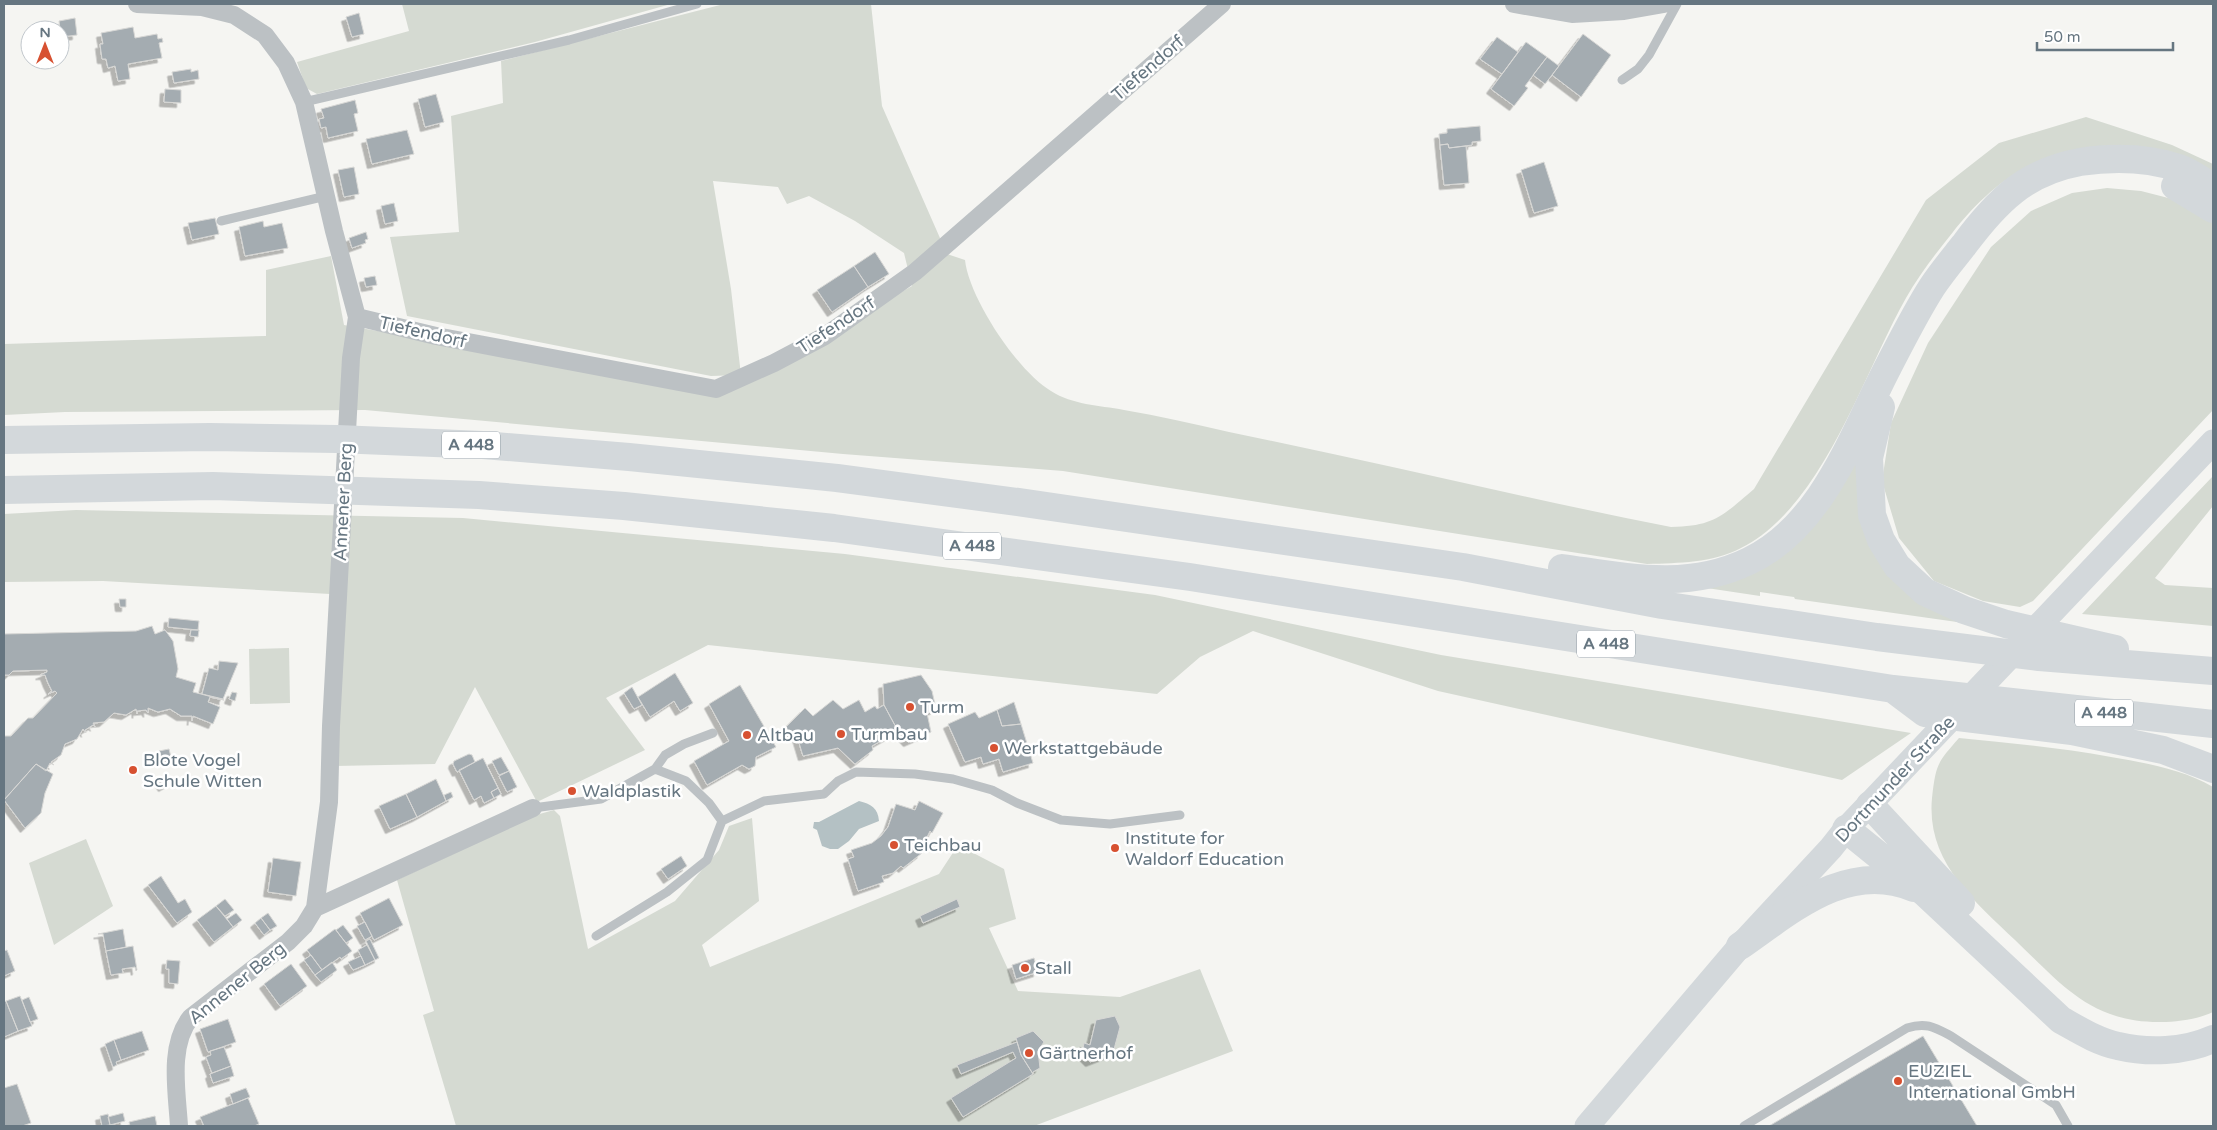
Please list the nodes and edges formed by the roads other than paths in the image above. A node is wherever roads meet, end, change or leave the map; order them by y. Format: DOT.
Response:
graph roads {
  1 [pos="138,4"];
  2 [pos="697,4"];
  3 [pos="1222,4"];
  4 [pos="1514,4"];
  5 [pos="1664,4"];
  6 [pos="1677,4"];
  7 [pos="202,5"];
  8 [pos="1622,80"];
  9 [pos="304,102"];
  10 [pos="2213,186"];
  11 [pos="326,196"];
  12 [pos="2213,209"];
  13 [pos="222,221"];
  14 [pos="357,317"];
  15 [pos="4,440"];
  16 [pos="2213,442"];
  17 [pos="4,490"];
  18 [pos="1463,567"];
  19 [pos="2210,671"];
  20 [pos="1986,711"];
  21 [pos="2213,724"];
  22 [pos="713,733"];
  23 [pos="655,769"];
  24 [pos="2213,769"];
  25 [pos="1870,805"];
  26 [pos="533,808"];
  27 [pos="1180,815"];
  28 [pos="722,820"];
  29 [pos="1846,829"];
  30 [pos="1924,892"];
  31 [pos="315,908"];
  32 [pos="596,936"];
  33 [pos="1740,946"];
  34 [pos="2213,1026"];
  35 [pos="2213,1039"];
  36 [pos="178,1126"];
  37 [pos="1587,1126"];
  38 [pos="1744,1126"];
  39 [pos="2068,1126"];
  1 -- 7 [label="street, Annener Berg"];
  2 -- 9 [label="lane"];
  3 -- 14 [label="street, Tiefendorf"];
  4 -- 5 [label="street"];
  6 -- 8 [label="lane"];
  7 -- 9 [label="street, Annener Berg"];
  9 -- 11 [label="street, Annener Berg"];
  10 -- 18 [label="highway"];
  11 -- 13 [label="lane"];
  11 -- 14 [label="street, Annener Berg"];
  12 -- 19 [label="highway"];
  14 -- 31 [label="street, Annener Berg"];
  15 -- 18 [label="highway, A 448"];
  16 -- 25 [label="main road, Dortmunder Straße"];
  17 -- 20 [label="highway, A 448"];
  18 -- 19 [label="highway, A 448"];
  20 -- 21 [label="highway, A 448"];
  20 -- 24 [label="highway"];
  22 -- 23 [label="lane"];
  23 -- 26 [label="lane"];
  23 -- 28 [label="lane"];
  25 -- 29 [label="main road, Dortmunder Straße"];
  25 -- 34 [label="highway"];
  26 -- 31 [label="street"];
  27 -- 28 [label="lane"];
  28 -- 32 [label="lane"];
  29 -- 30 [label="highway"];
  29 -- 33 [label="main road, Dortmunder Straße"];
  30 -- 33 [label="highway"];
  30 -- 35 [label="highway"];
  31 -- 36 [label="street, Annener Berg"];
  33 -- 37 [label="main road, Dortmunder Straße"];
  38 -- 39 [label="lane"];
}
